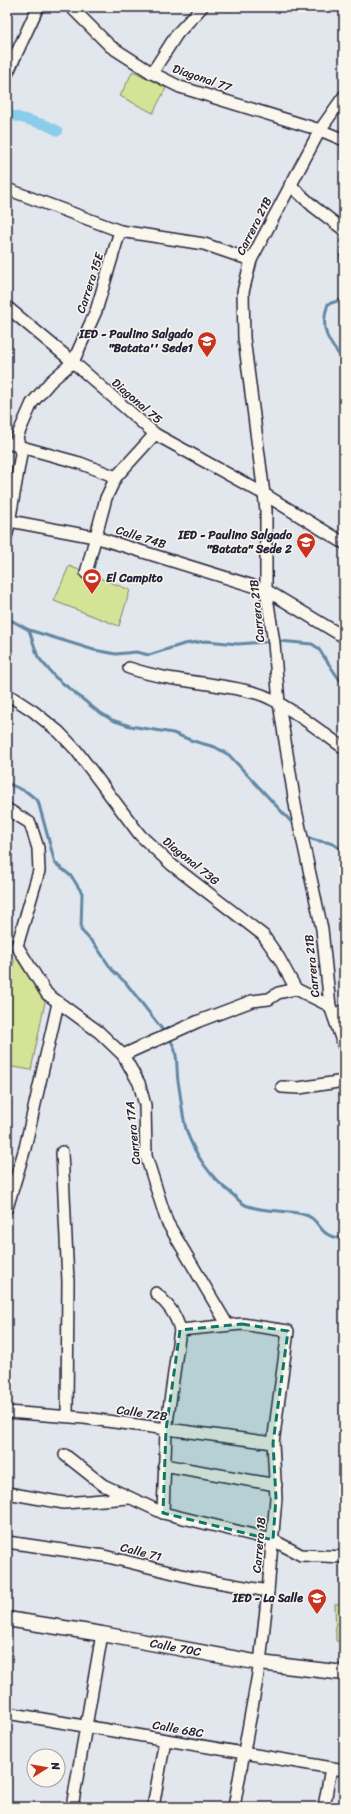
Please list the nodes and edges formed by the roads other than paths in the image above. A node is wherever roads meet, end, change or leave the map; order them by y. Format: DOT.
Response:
graph roads {
  1 [pos="38,7"];
  2 [pos="70,7"];
  3 [pos="202,7"];
  4 [pos="7,74"];
  5 [pos="152,74"];
  6 [pos="344,96"];
  7 [pos="320,130"];
  8 [pos="344,140"];
  9 [pos="290,185"];
  10 [pos="7,189"];
  11 [pos="344,230"];
  12 [pos="120,231"];
  13 [pos="250,260"];
  14 [pos="7,307"];
  15 [pos="73,362"];
  16 [pos="155,434"];
  17 [pos="12,445"];
  18 [pos="116,476"];
  19 [pos="264,494"];
  20 [pos="10,521"];
  21 [pos="7,534"];
  22 [pos="95,536"];
  23 [pos="344,543"];
  24 [pos="86,573"];
  25 [pos="266,590"];
  26 [pos="344,637"];
  27 [pos="129,668"];
  28 [pos="7,694"];
  29 [pos="279,703"];
  30 [pos="344,748"];
  31 [pos="7,809"];
  32 [pos="12,946"];
  33 [pos="296,989"];
  34 [pos="58,1003"];
  35 [pos="331,1010"];
  36 [pos="344,1011"];
  37 [pos="344,1047"];
  38 [pos="123,1055"];
  39 [pos="344,1081"];
  40 [pos="282,1088"];
  41 [pos="62,1152"];
  42 [pos="7,1208"];
  43 [pos="156,1293"];
  44 [pos="227,1324"];
  45 [pos="180,1330"];
  46 [pos="7,1412"];
  47 [pos="67,1416"];
  48 [pos="166,1430"];
  49 [pos="273,1443"];
  50 [pos="65,1455"];
  51 [pos="164,1465"];
  52 [pos="276,1485"];
  53 [pos="7,1493"];
  54 [pos="129,1498"];
  55 [pos="164,1513"];
  56 [pos="273,1540"];
  57 [pos="7,1542"];
  58 [pos="344,1557"];
  59 [pos="268,1591"];
  60 [pos="7,1619"];
  61 [pos="102,1634"];
  62 [pos="260,1663"];
  63 [pos="344,1672"];
  64 [pos="7,1713"];
  65 [pos="87,1727"];
  66 [pos="165,1740"];
  67 [pos="244,1753"];
  68 [pos="331,1768"];
  69 [pos="344,1770"];
  70 [pos="72,1807"];
  71 [pos="153,1807"];
  72 [pos="234,1807"];
  73 [pos="324,1807"];
  1 -- 4 [label="street"];
  2 -- 5 [label="street, Diagonal 77"];
  3 -- 5 [label="street"];
  5 -- 7 [label="street, Diagonal 77"];
  6 -- 7 [label="street, Carrera 21B"];
  7 -- 8 [label="street, Diagonal 77"];
  7 -- 9 [label="street, Carrera 21B"];
  9 -- 11 [label="street"];
  9 -- 13 [label="street, Carrera 21B"];
  10 -- 12 [label="street"];
  12 -- 13 [label="street"];
  12 -- 15 [label="street, Carrera 15E"];
  13 -- 19 [label="street, Carrera 21B"];
  14 -- 15 [label="street, Diagonal 75"];
  15 -- 16 [label="street, Diagonal 75"];
  15 -- 17 [label="street, Carrera 15E"];
  16 -- 18 [label="street"];
  16 -- 19 [label="street, Diagonal 75"];
  17 -- 18 [label="street"];
  17 -- 20 [label="street, Carrera 15E"];
  18 -- 22 [label="street"];
  19 -- 23 [label="street, Diagonal 75"];
  19 -- 25 [label="street, Carrera 21B"];
  20 -- 21 [label="street, Carrera 15E"];
  20 -- 22 [label="street, Calle 74B"];
  22 -- 24 [label="street"];
  22 -- 25 [label="street, Calle 74B"];
  25 -- 26 [label="street, Calle 74B"];
  25 -- 29 [label="street, Carrera 21B"];
  27 -- 29 [label="street"];
  28 -- 33 [label="street, Diagonal 73G"];
  29 -- 30 [label="street"];
  29 -- 35 [label="street, Carrera 21B"];
  31 -- 32 [label="street"];
  32 -- 34 [label="street, Carrera 17A"];
  33 -- 35 [label="street"];
  33 -- 38 [label="street"];
  34 -- 38 [label="street, Carrera 17A"];
  34 -- 42 [label="street"];
  35 -- 36 [label="street"];
  35 -- 37 [label="street, Carrera 21B"];
  38 -- 44 [label="street, Carrera 17A"];
  39 -- 40 [label="street"];
  41 -- 47 [label="street"];
  43 -- 45 [label="street"];
  44 -- 45 [label="street"];
  44 -- 49 [label="street, Carrera 18"];
  45 -- 48 [label="street"];
  46 -- 47 [label="street, Calle 72B"];
  47 -- 48 [label="street, Calle 72B"];
  48 -- 49 [label="street, Calle 72B"];
  48 -- 51 [label="street"];
  49 -- 52 [label="street, Carrera 18"];
  50 -- 54 [label="street"];
  51 -- 52 [label="street"];
  51 -- 55 [label="street"];
  52 -- 56 [label="street, Carrera 18"];
  53 -- 54 [label="street"];
  54 -- 55 [label="street"];
  55 -- 56 [label="street"];
  56 -- 58 [label="street"];
  56 -- 59 [label="street, Carrera 18"];
  57 -- 59 [label="street, Calle 71"];
  59 -- 62 [label="street, Carrera 18"];
  60 -- 61 [label="street, Calle 70C"];
  61 -- 62 [label="street, Calle 70C"];
  61 -- 65 [label="street"];
  62 -- 63 [label="street, Calle 70C"];
  62 -- 67 [label="street, Carrera 18"];
  64 -- 65 [label="street, Calle 68C"];
  65 -- 66 [label="street, Calle 68C"];
  65 -- 70 [label="street"];
  66 -- 67 [label="street, Calle 68C"];
  66 -- 71 [label="street"];
  67 -- 68 [label="street, Calle 68C"];
  67 -- 72 [label="street, Carrera 18"];
  68 -- 69 [label="street, Calle 68C"];
  68 -- 73 [label="street"];
}
